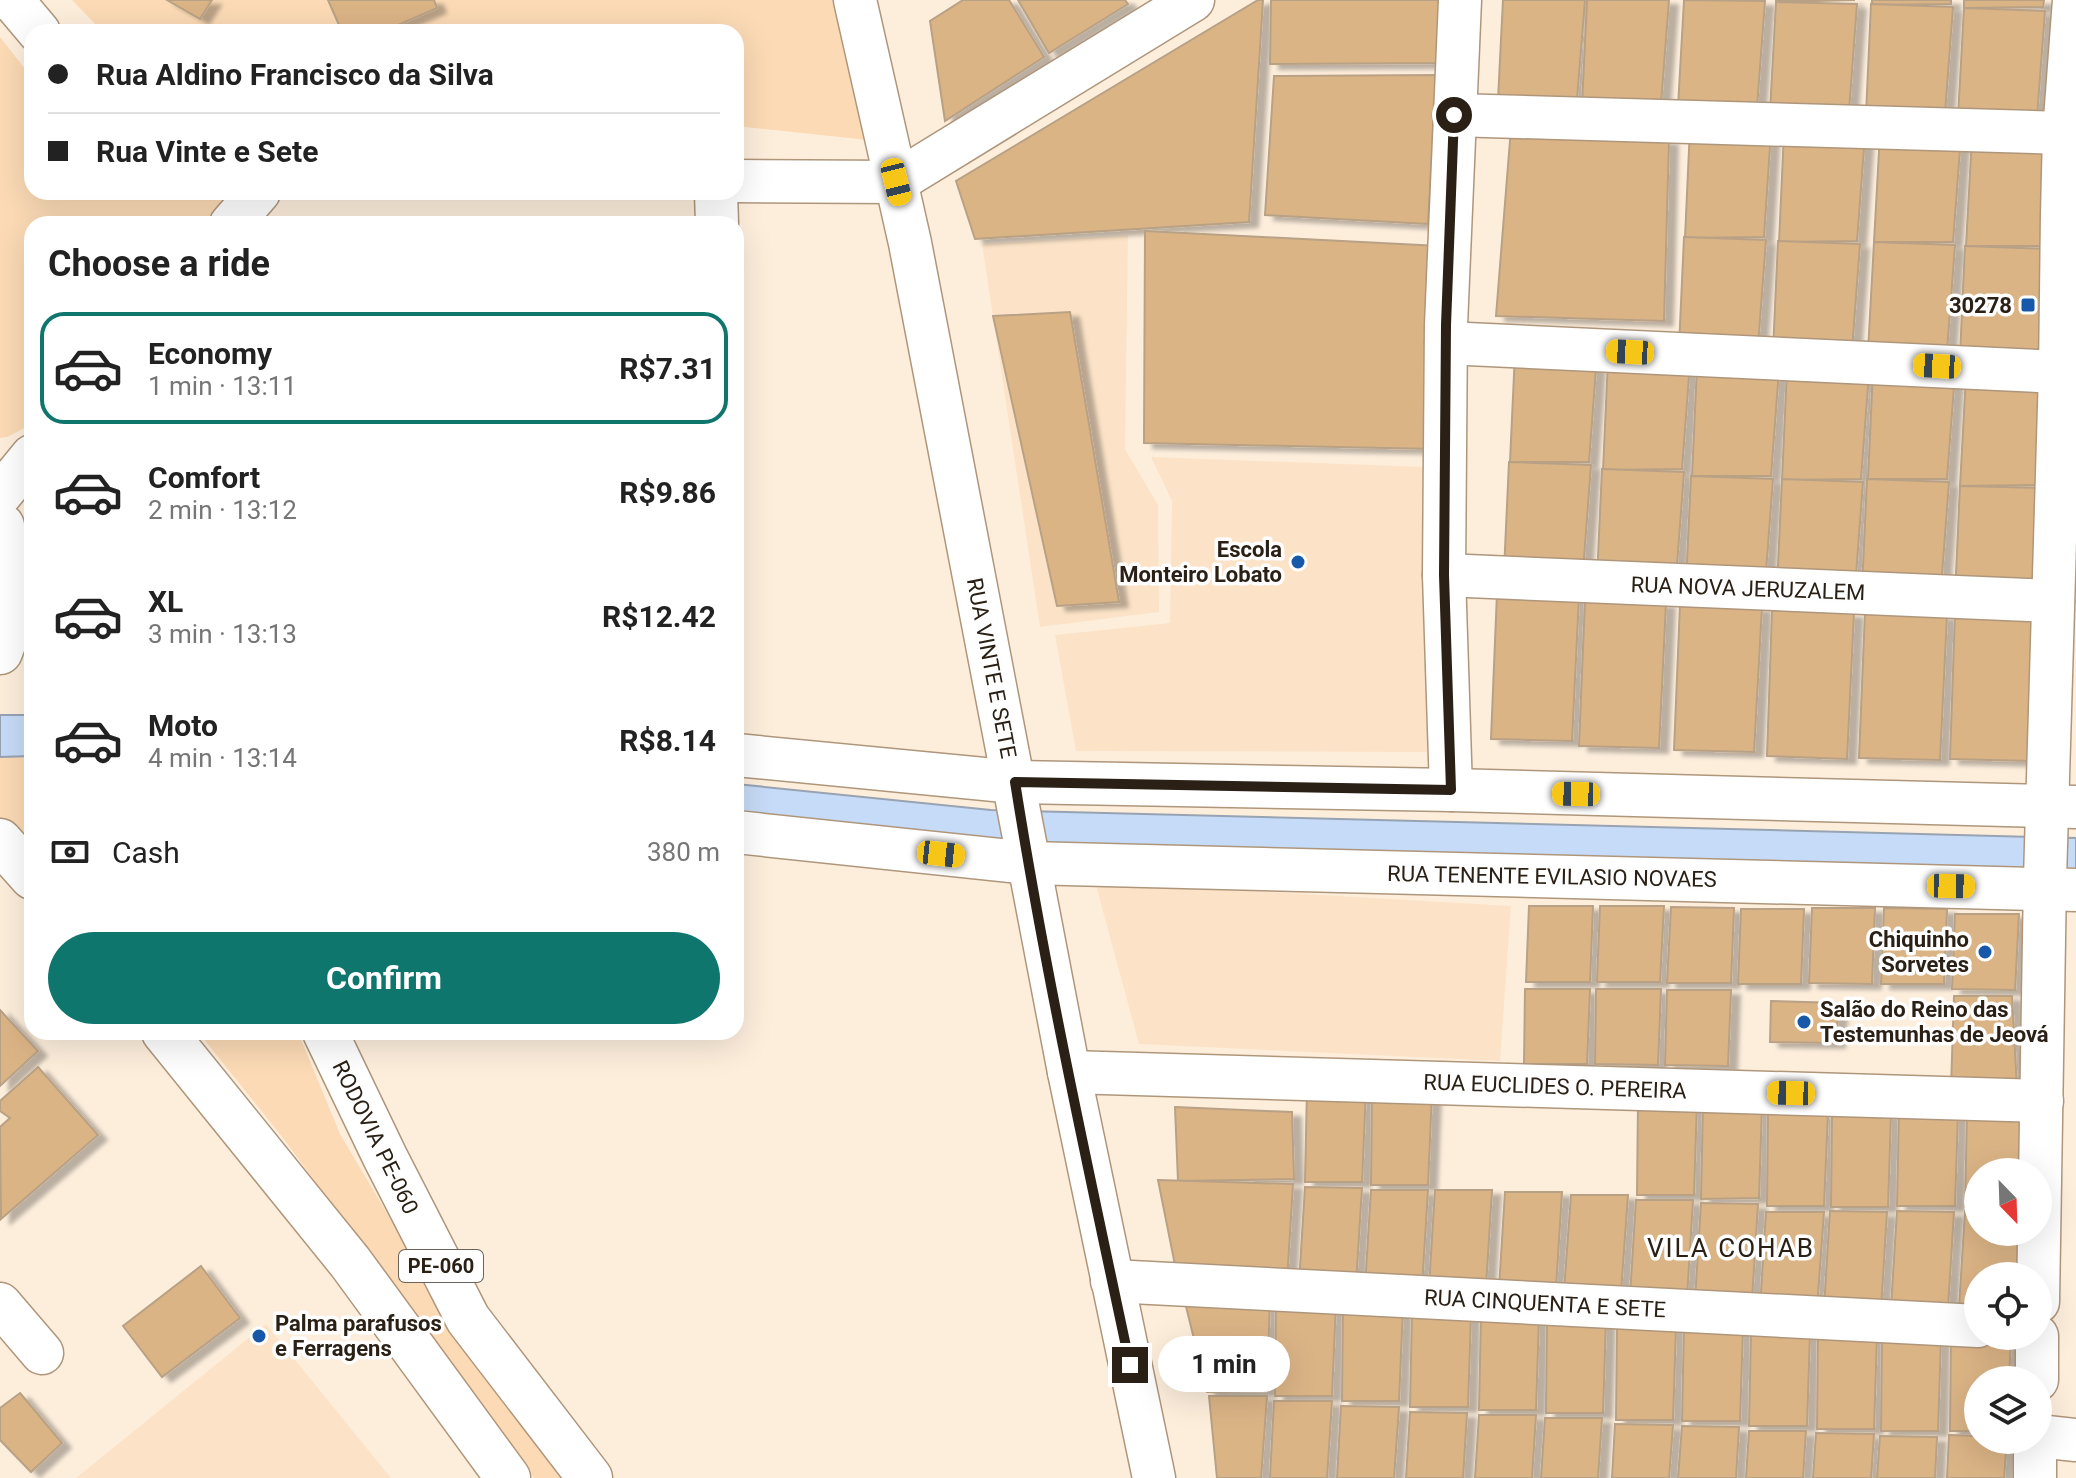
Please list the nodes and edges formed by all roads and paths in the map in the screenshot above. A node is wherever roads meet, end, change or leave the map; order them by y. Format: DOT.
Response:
graph roads {
  1 [pos="12,0"];
  2 [pos="855,0"];
  3 [pos="1193,0"];
  4 [pos="1460,0"];
  5 [pos="2074,0"];
  6 [pos="32,24"];
  7 [pos="1454,115"];
  8 [pos="2064,133"];
  9 [pos="744,181"];
  10 [pos="896,182"];
  11 [pos="252,200"];
  12 [pos="2069,215"];
  13 [pos="238,216"];
  14 [pos="1446,343"];
  15 [pos="2060,372"];
  16 [pos="24,479"];
  17 [pos="8,525"];
  18 [pos="1444,575"];
  19 [pos="2053,601"];
  20 [pos="0,652"];
  21 [pos="744,756"];
  22 [pos="1451,790"];
  23 [pos="1017,793"];
  24 [pos="2057,816"];
  25 [pos="744,833"];
  26 [pos="0,841"];
  27 [pos="1028,858"];
  28 [pos="24,868"];
  29 [pos="2056,886"];
  30 [pos="170,1040"];
  31 [pos="329,1040"];
  32 [pos="1069,1072"];
  33 [pos="2042,1101"];
  34 [pos="2039,1262"];
  35 [pos="1112,1281"];
  36 [pos="0,1304"];
  37 [pos="1964,1325"];
  38 [pos="42,1353"];
  39 [pos="2052,1439"];
  40 [pos="2076,1440"];
  41 [pos="2036,1454"];
  42 [pos="508,1478"];
  43 [pos="590,1478"];
  44 [pos="1154,1478"];
  45 [pos="2035,1478"];
  1 -- 6 [label="street"];
  2 -- 10 [label="street, RUA VINTE E SETE"];
  3 -- 10 [label="street"];
  4 -- 7 [label="street"];
  5 -- 8 [label="street"];
  7 -- 8 [label="street"];
  7 -- 14 [label="street"];
  8 -- 12 [label="street"];
  9 -- 10 [label="street"];
  10 -- 23 [label="street, RUA VINTE E SETE"];
  11 -- 13 [label="street"];
  12 -- 15 [label="street"];
  14 -- 15 [label="street"];
  14 -- 18 [label="street"];
  15 -- 19 [label="street"];
  16 -- 17 [label="street"];
  17 -- 20 [label="highway"];
  18 -- 19 [label="street, RUA NOVA JERUZALEM"];
  18 -- 22 [label="street"];
  19 -- 24 [label="street"];
  21 -- 23 [label="street"];
  22 -- 23 [label="street"];
  22 -- 24 [label="street"];
  23 -- 27 [label="street, RUA VINTE E SETE"];
  24 -- 29 [label="street"];
  25 -- 27 [label="street, RUA TENENTE EVILASIO NOVAES"];
  26 -- 28 [label="highway"];
  27 -- 29 [label="street, RUA TENENTE EVILASIO NOVAES"];
  27 -- 32 [label="street, RUA VINTE E SETE"];
  29 -- 33 [label="street"];
  30 -- 42 [label="highway, PE-060"];
  31 -- 43 [label="highway, RODOVIA PE-060 / PE-060"];
  32 -- 33 [label="street, RUA EUCLIDES O. PEREIRA"];
  32 -- 35 [label="street, RUA VINTE E SETE"];
  33 -- 34 [label="street"];
  35 -- 37 [label="street, RUA CINQUENTA E SETE"];
  35 -- 44 [label="street, RUA VINTE E SETE"];
  36 -- 38 [label="street"];
  39 -- 40 [label="street"];
  41 -- 45 [label="street"];
}
